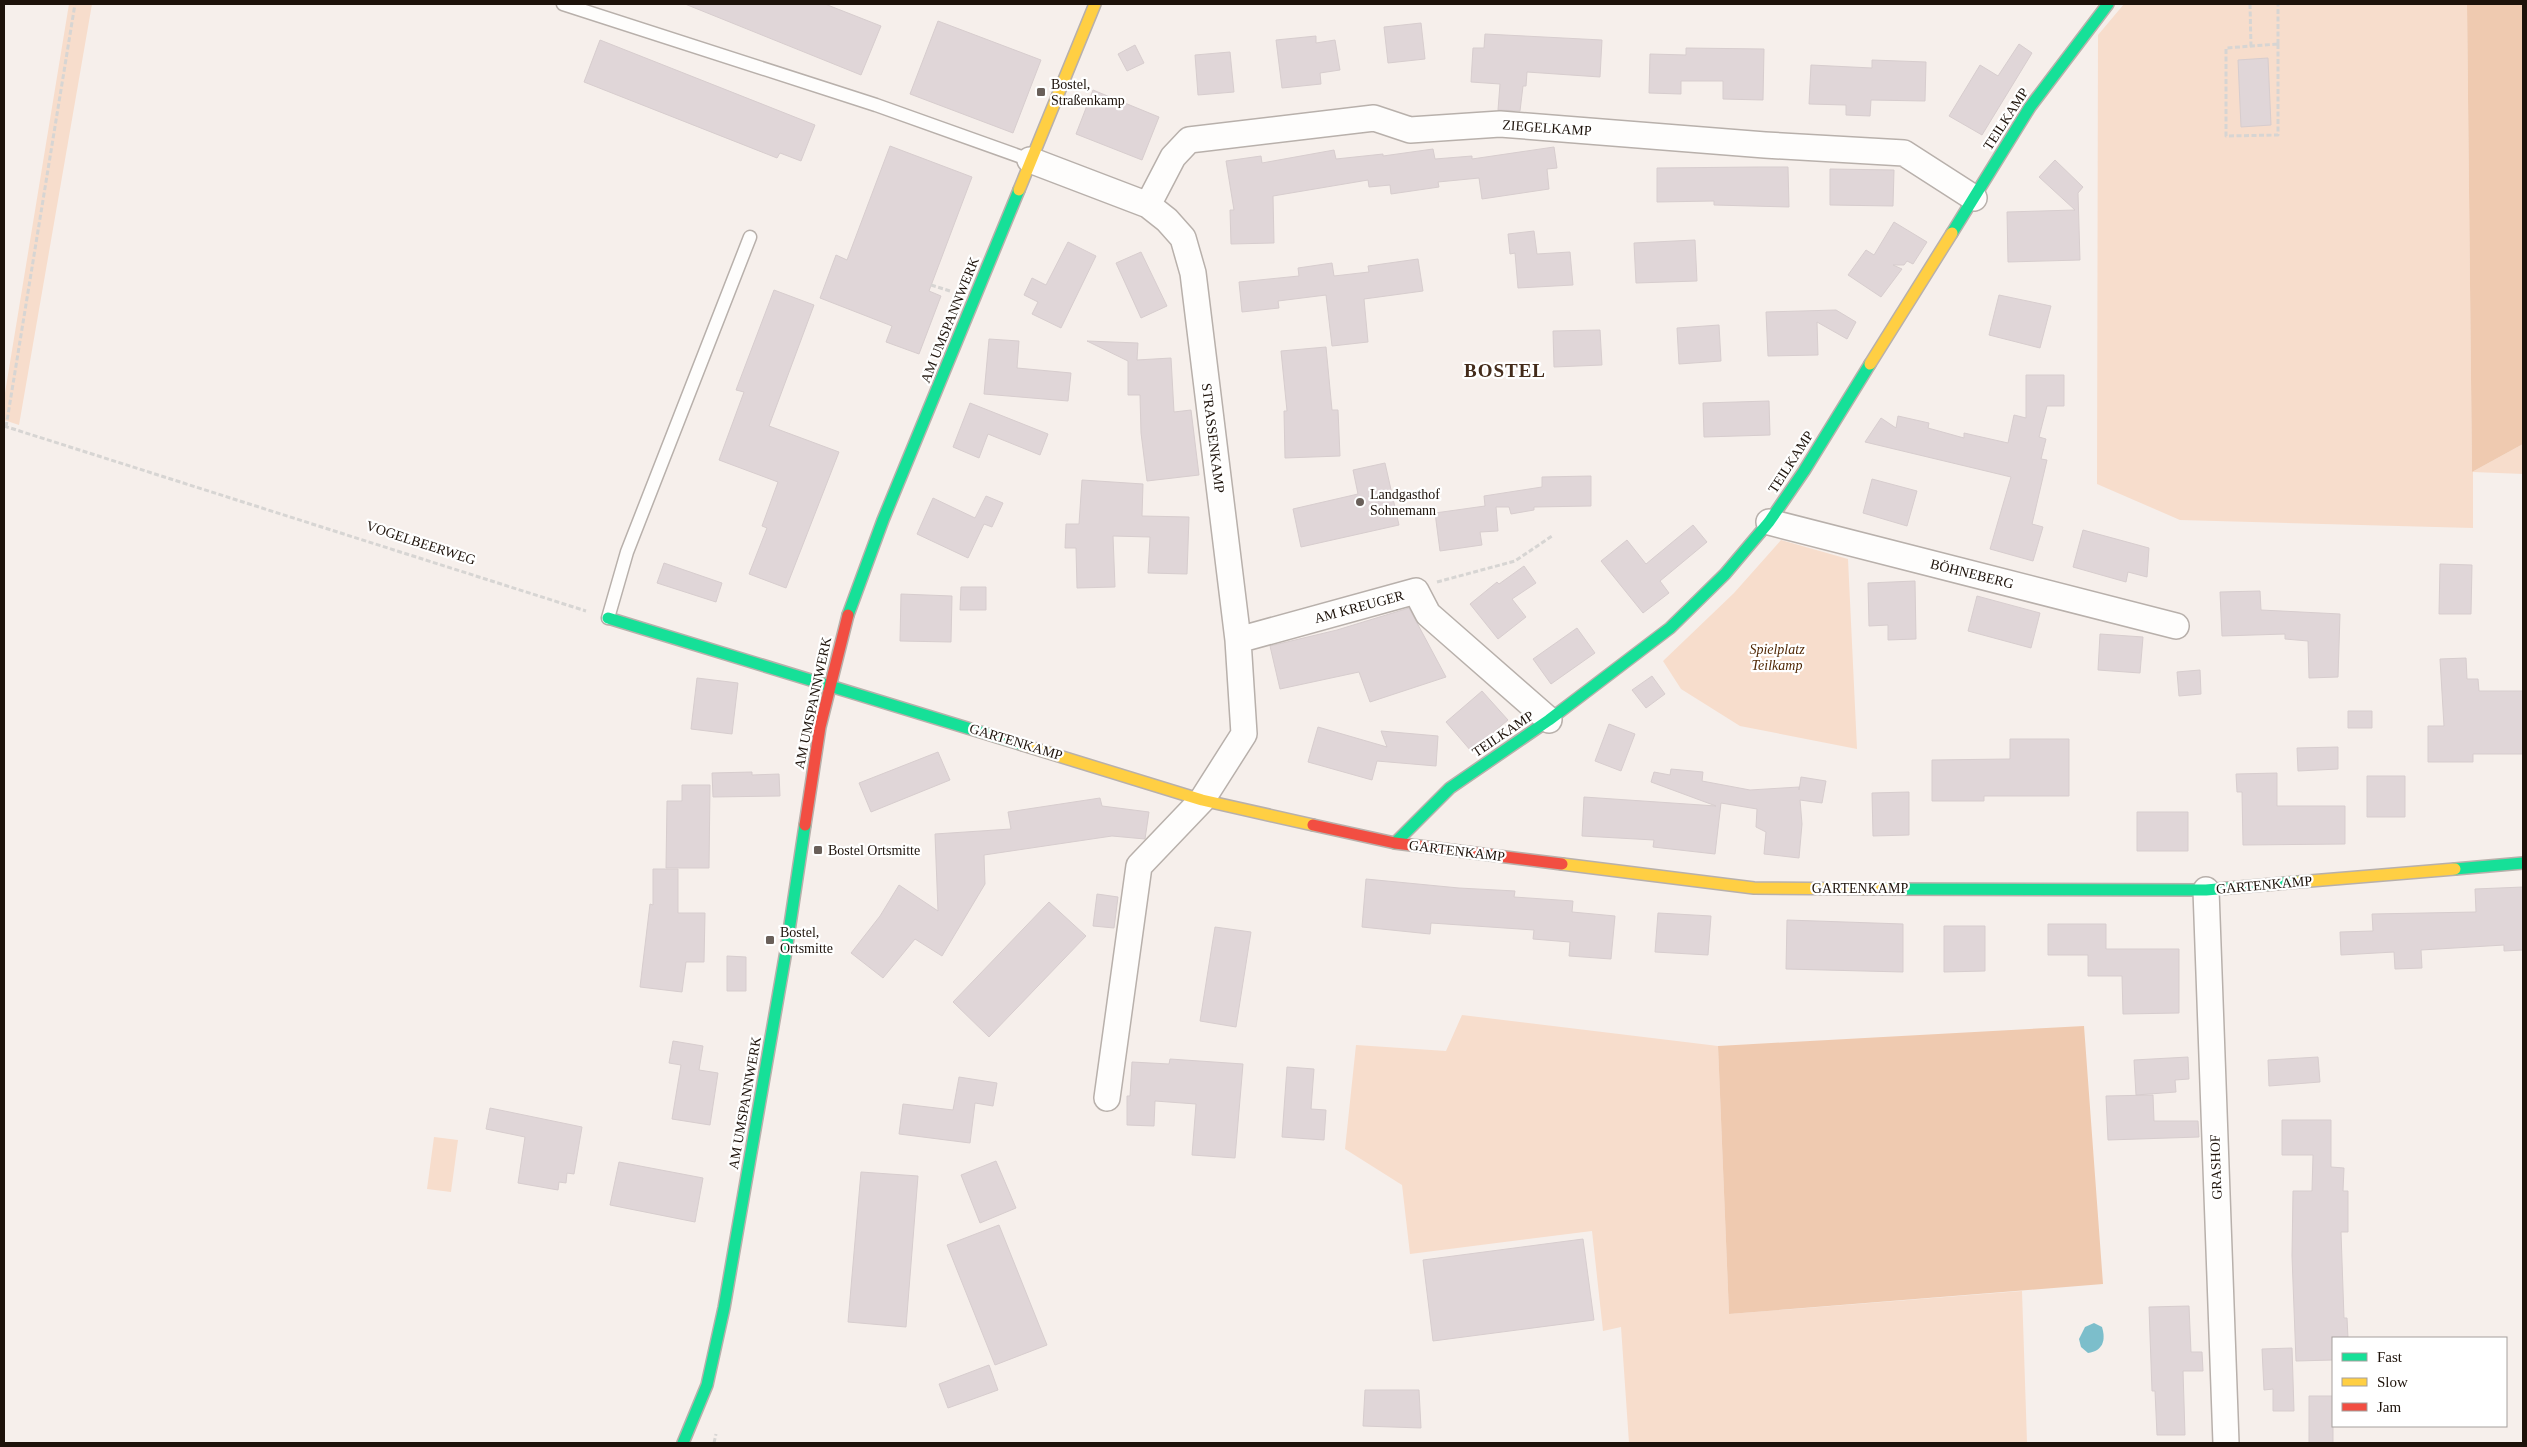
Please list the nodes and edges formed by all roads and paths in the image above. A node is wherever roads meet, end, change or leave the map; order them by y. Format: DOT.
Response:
graph roads {
  1 [pos="75,4"];
  2 [pos="563,4"];
  3 [pos="1095,4"];
  4 [pos="2108,4"];
  5 [pos="2250,4"];
  6 [pos="2278,4"];
  7 [pos="2278,44"];
  8 [pos="2251,47"];
  9 [pos="1030,160"];
  10 [pos="1974,198"];
  11 [pos="1148,205"];
  12 [pos="750,237"];
  13 [pos="931,285"];
  14 [pos="954,293"];
  15 [pos="5,427"];
  16 [pos="1769,522"];
  17 [pos="1552,536"];
  18 [pos="1416,591"];
  19 [pos="608,618"];
  20 [pos="2176,626"];
  21 [pos="1238,640"];
  22 [pos="829,685"];
  23 [pos="1549,720"];
  24 [pos="1202,800"];
  25 [pos="1395,843"];
  26 [pos="2523,863"];
  27 [pos="2206,890"];
  28 [pos="1107,1098"];
  29 [pos="683,1443"];
  30 [pos="2226,1443"];
  1 -- 15 [label="path"];
  2 -- 9 [label="lane"];
  3 -- 9 [label="street, AM UMSPANNWERK"];
  4 -- 10 [label="street, TEILKAMP"];
  5 -- 8 [label="path"];
  6 -- 7 [label="path"];
  7 -- 8 [label="path"];
  7 -- 8 [label="path"];
  9 -- 11 [label="street, STRASSENKAMP"];
  9 -- 22 [label="street, AM UMSPANNWERK"];
  10 -- 11 [label="street, ZIEGELKAMP"];
  10 -- 16 [label="street, TEILKAMP"];
  11 -- 21 [label="street, STRASSENKAMP"];
  12 -- 19 [label="lane"];
  13 -- 14 [label="path"];
  15 -- 19 [label="path, VOGELBEERWEG"];
  16 -- 20 [label="street, BÖHNEBERG"];
  16 -- 23 [label="street, TEILKAMP"];
  17 -- 18 [label="path"];
  18 -- 21 [label="street, AM KREUGER"];
  18 -- 23 [label="street, AM KREUGER"];
  19 -- 22 [label="street"];
  21 -- 24 [label="street, STRASSENKAMP"];
  22 -- 24 [label="street, GARTENKAMP"];
  22 -- 29 [label="street, AM UMSPANNWERK"];
  23 -- 25 [label="street, TEILKAMP"];
  24 -- 25 [label="street, GARTENKAMP"];
  24 -- 28 [label="street"];
  25 -- 27 [label="street, GARTENKAMP"];
  26 -- 27 [label="street, GARTENKAMP"];
  27 -- 30 [label="street, GRASHOF"];
}
